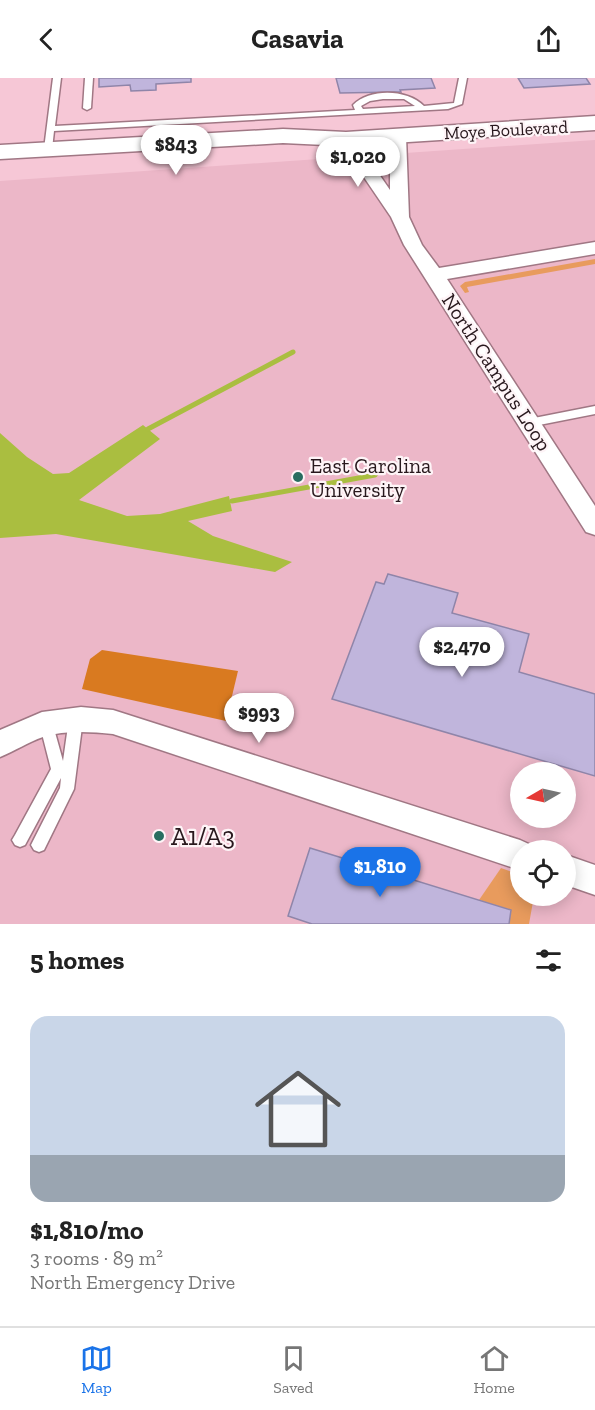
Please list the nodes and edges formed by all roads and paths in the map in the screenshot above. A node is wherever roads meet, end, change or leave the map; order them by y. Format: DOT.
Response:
graph roads {
  1 [pos="57,78"];
  2 [pos="89,78"];
  3 [pos="463,78"];
  4 [pos="87,108"];
  5 [pos="422,109"];
  6 [pos="360,112"];
  7 [pos="595,123"];
  8 [pos="398,136"];
  9 [pos="49,139"];
  10 [pos="346,139"];
  11 [pos="0,152"];
  12 [pos="0,165"];
  13 [pos="400,217"];
  14 [pos="595,248"];
  15 [pos="435,275"];
  16 [pos="595,410"];
  17 [pos="529,423"];
  18 [pos="595,526"];
  19 [pos="76,719"];
  20 [pos="46,722"];
  21 [pos="0,744"];
  22 [pos="20,840"];
  23 [pos="39,845"];
  24 [pos="510,852"];
  25 [pos="576,873"];
  26 [pos="595,880"];
  1 -- 9 [label="lane"];
  2 -- 4 [label="lane"];
  3 -- 5 [label="lane"];
  5 -- 6 [label="lane"];
  5 -- 6 [label="lane"];
  6 -- 9 [label="lane"];
  7 -- 8 [label="street, Moye Boulevard"];
  8 -- 10 [label="street, Moye Boulevard"];
  8 -- 13 [label="street, North Campus Loop"];
  9 -- 10 [label="street, Moye Boulevard"];
  9 -- 11 [label="street, Moye Boulevard"];
  10 -- 12 [label="street, Moye Boulevard"];
  10 -- 13 [label="street, North Campus Loop"];
  13 -- 15 [label="street, North Campus Loop"];
  14 -- 15 [label="street"];
  15 -- 17 [label="street, North Campus Loop"];
  16 -- 17 [label="lane"];
  17 -- 18 [label="street, North Campus Loop"];
  19 -- 20 [label="street"];
  19 -- 23 [label="lane"];
  19 -- 24 [label="street"];
  20 -- 21 [label="street"];
  20 -- 22 [label="lane"];
  25 -- 26 [label="street"];
}
